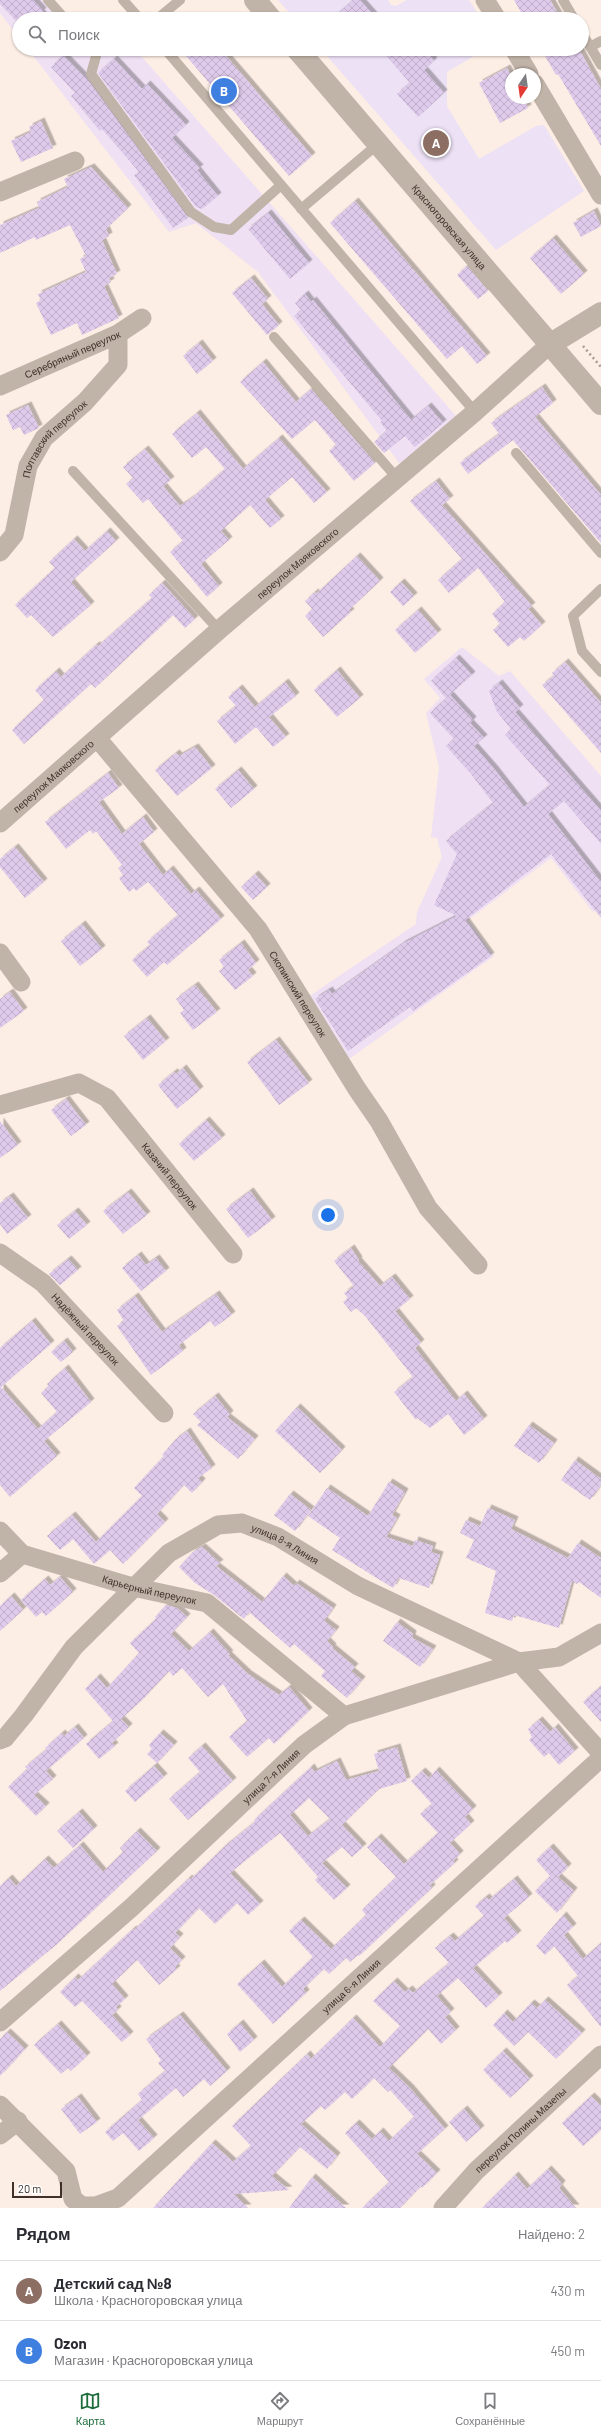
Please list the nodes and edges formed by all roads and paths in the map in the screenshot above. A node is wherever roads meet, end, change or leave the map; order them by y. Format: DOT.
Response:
graph roads {
  1 [pos="48,0"];
  2 [pos="123,0"];
  3 [pos="180,0"];
  4 [pos="255,0"];
  5 [pos="485,0"];
  6 [pos="563,0"];
  7 [pos="58,12"];
  8 [pos="130,12"];
  9 [pos="165,12"];
  10 [pos="265,12"];
  11 [pos="493,12"];
  12 [pos="570,12"];
  13 [pos="601,41"];
  14 [pos="590,47"];
  15 [pos="96,56"];
  16 [pos="171,56"];
  17 [pos="303,56"];
  18 [pos="518,56"];
  19 [pos="601,65"];
  20 [pos="525,68"];
  21 [pos="541,94"];
  22 [pos="378,144"];
  23 [pos="75,161"];
  24 [pos="281,185"];
  25 [pos="0,192"];
  26 [pos="601,195"];
  27 [pos="301,209"];
  28 [pos="601,313"];
  29 [pos="142,318"];
  30 [pos="118,334"];
  31 [pos="274,337"];
  32 [pos="549,345"];
  33 [pos="0,386"];
  34 [pos="601,404"];
  35 [pos="475,412"];
  36 [pos="516,453"];
  37 [pos="73,471"];
  38 [pos="397,478"];
  39 [pos="0,552"];
  40 [pos="601,553"];
  41 [pos="601,589"];
  42 [pos="219,630"];
  43 [pos="601,672"];
  44 [pos="98,738"];
  45 [pos="0,823"];
  46 [pos="0,953"];
  47 [pos="21,982"];
  48 [pos="0,1105"];
  49 [pos="0,1253"];
  50 [pos="233,1254"];
  51 [pos="478,1264"];
  52 [pos="164,1414"];
  53 [pos="0,1530"];
  54 [pos="22,1554"];
  55 [pos="0,1573"];
  56 [pos="133,1587"];
  57 [pos="601,1633"];
  58 [pos="519,1662"];
  59 [pos="344,1716"];
  60 [pos="0,1740"];
  61 [pos="601,1753"];
  62 [pos="601,1758"];
  63 [pos="0,2022"];
  64 [pos="601,2055"];
  65 [pos="0,2105"];
  66 [pos="18,2121"];
  67 [pos="0,2135"];
  68 [pos="443,2208"];
  1 -- 7 [label="lane"];
  2 -- 8 [label="lane"];
  3 -- 9 [label="lane"];
  4 -- 10 [label="street"];
  5 -- 11 [label="street"];
  6 -- 12 [label="lane"];
  13 -- 14 [label="lane"];
  14 -- 19 [label="lane"];
  15 -- 24 [label="lane"];
  16 -- 24 [label="lane"];
  17 -- 22 [label="street, Красногоровская улица"];
  18 -- 20 [label="street"];
  21 -- 26 [label="street"];
  22 -- 27 [label="lane"];
  22 -- 32 [label="street, Красногоровская улица"];
  23 -- 25 [label="street"];
  24 -- 27 [label="lane"];
  27 -- 35 [label="lane"];
  28 -- 32 [label="street, переулок Маяковского"];
  29 -- 30 [label="street, Серебряный переулок"];
  30 -- 33 [label="street, Серебряный переулок"];
  30 -- 39 [label="street, Полтавский переулок"];
  31 -- 38 [label="lane"];
  32 -- 34 [label="street, Красногоровская улица"];
  32 -- 35 [label="street, переулок Маяковского"];
  35 -- 38 [label="street, переулок Маяковского"];
  36 -- 40 [label="lane"];
  37 -- 42 [label="lane"];
  38 -- 42 [label="street, переулок Маяковского"];
  41 -- 43 [label="lane"];
  42 -- 44 [label="street, переулок Маяковского"];
  44 -- 45 [label="street, переулок Маяковского"];
  44 -- 51 [label="street, Скопинский переулок"];
  46 -- 47 [label="street"];
  48 -- 50 [label="street, Казачий переулок"];
  49 -- 52 [label="street, Надёжный переулок"];
  53 -- 54 [label="street"];
  54 -- 55 [label="street"];
  54 -- 56 [label="street, Карьерный переулок"];
  56 -- 58 [label="street, улица 8-я Линия"];
  56 -- 59 [label="street, Карьерный переулок"];
  56 -- 60 [label="street, улица 8-я Линия"];
  57 -- 58 [label="street, улица 7-я Линия"];
  58 -- 59 [label="street, улица 7-я Линия"];
  58 -- 61 [label="street"];
  59 -- 63 [label="street, улица 7-я Линия"];
  62 -- 66 [label="street, улица 6-я Линия"];
  64 -- 68 [label="street, переулок Полины Мазепы"];
  65 -- 66 [label="street"];
  66 -- 67 [label="street"];
}
